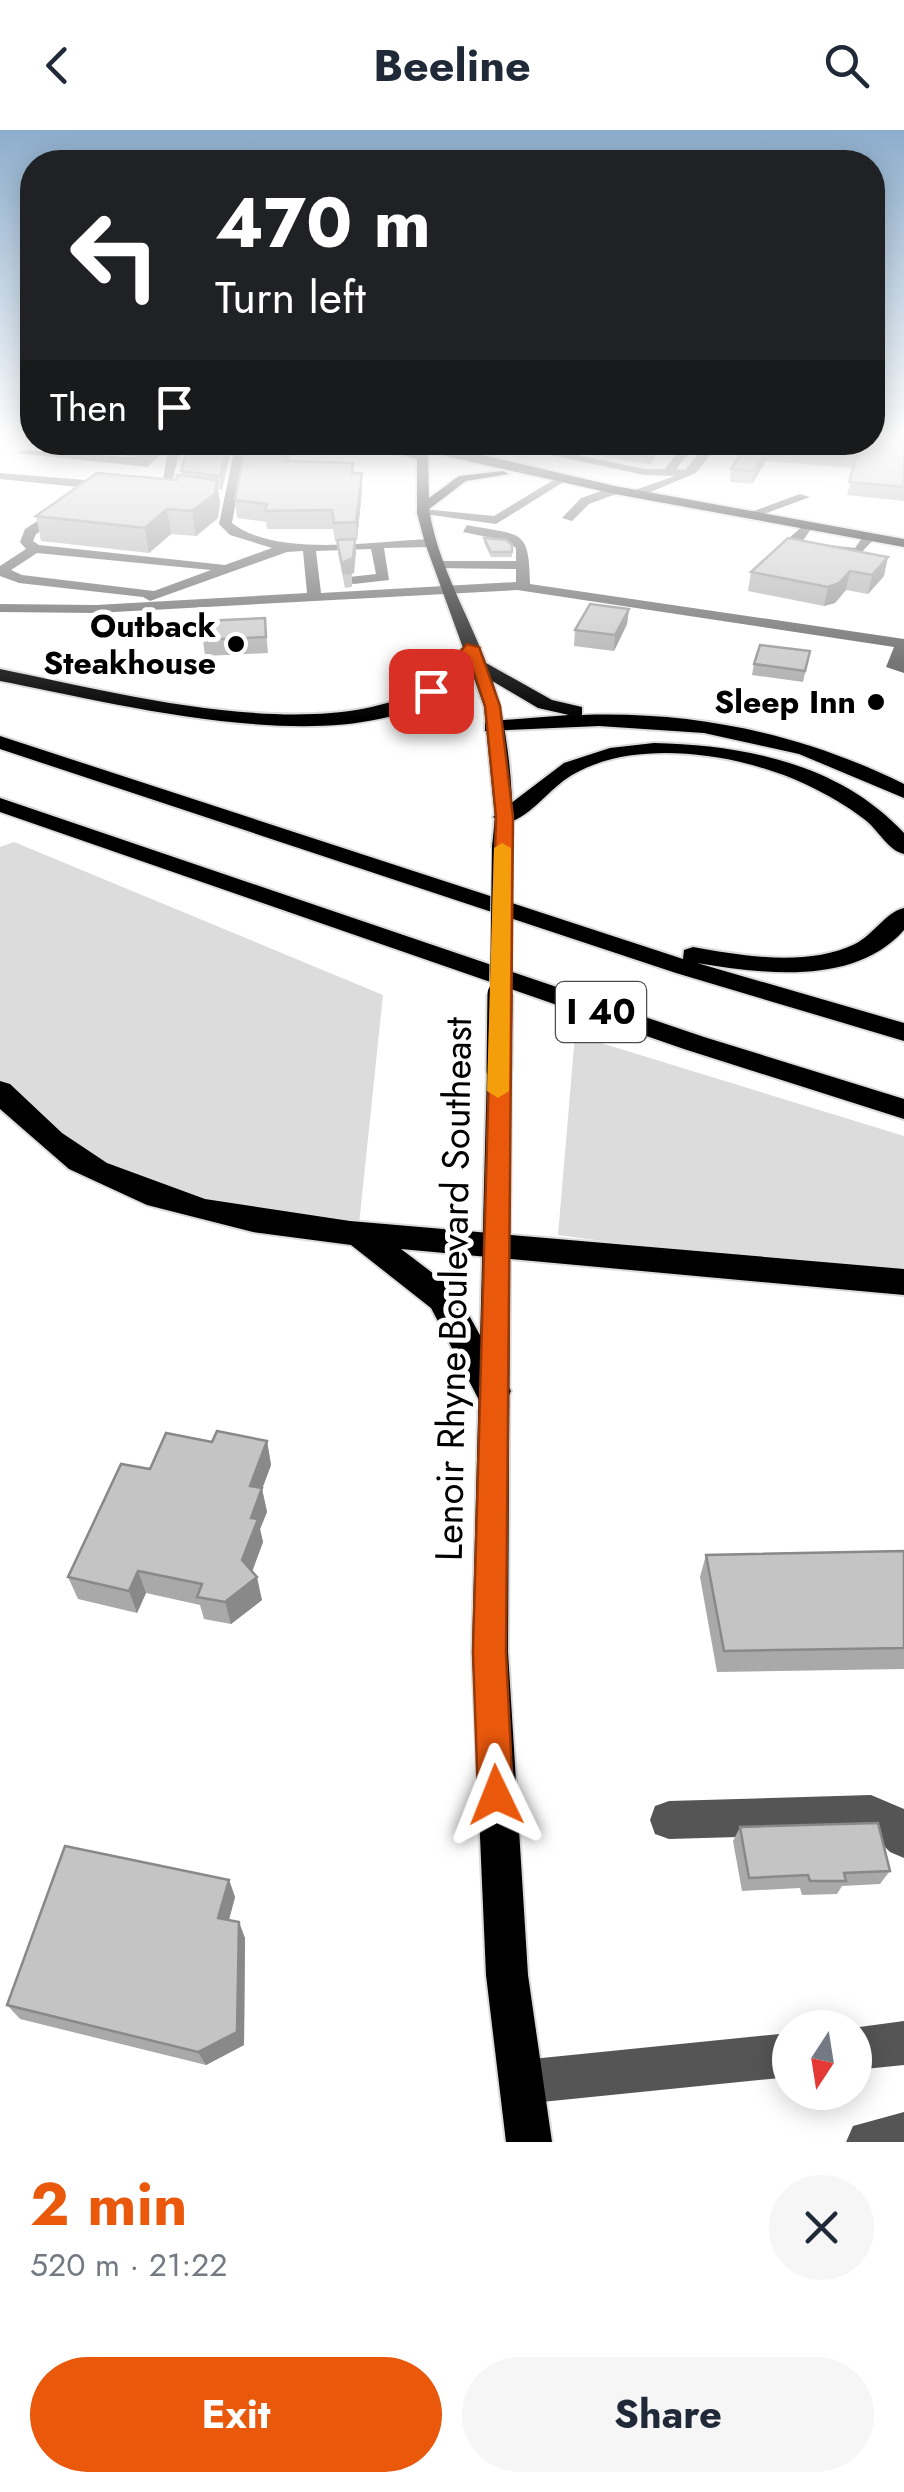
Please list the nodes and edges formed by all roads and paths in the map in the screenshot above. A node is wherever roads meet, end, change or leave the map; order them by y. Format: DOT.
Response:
graph roads {
  1 [pos="33,530"];
  2 [pos="232,530"];
  3 [pos="430,530"];
  4 [pos="480,530"];
  5 [pos="803,530"];
  6 [pos="827,530"];
  7 [pos="511,538"];
  8 [pos="869,538"];
  9 [pos="904,543"];
  10 [pos="377,544"];
  11 [pos="437,545"];
  12 [pos="464,545"];
  13 [pos="308,546"];
  14 [pos="285,548"];
  15 [pos="35,550"];
  16 [pos="440,565"];
  17 [pos="526,566"];
  18 [pos="229,568"];
  19 [pos="523,587"];
  20 [pos="450,588"];
  21 [pos="314,589"];
  22 [pos="158,594"];
  23 [pos="124,607"];
  24 [pos="0,608"];
  25 [pos="904,634"];
  26 [pos="868,639"];
  27 [pos="904,644"];
  28 [pos="475,656"];
  29 [pos="899,668"];
  30 [pos="0,675"];
  31 [pos="904,682"];
  32 [pos="642,720"];
  33 [pos="492,727"];
  34 [pos="0,742"];
  35 [pos="904,792"];
  36 [pos="0,805"];
  37 [pos="504,817"];
  38 [pos="904,847"];
  39 [pos="904,915"];
  40 [pos="539,921"];
  41 [pos="904,1032"];
  42 [pos="0,1090"];
  43 [pos="904,1109"];
  44 [pos="358,1234"];
  45 [pos="495,1243"];
  46 [pos="904,1282"];
  47 [pos="493,1391"];
  48 [pos="670,1820"];
  49 [pos="904,1838"];
  50 [pos="904,2043"];
  51 [pos="872,2046"];
  52 [pos="772,2057"];
  53 [pos="522,2082"];
  54 [pos="904,2136"];
  55 [pos="530,2142"];
  56 [pos="869,2142"];
  1 -- 15 [label="street"];
  2 -- 14 [label="street"];
  3 -- 11 [label="main road, Lenoir Rhyne Boulevard Southeast"];
  4 -- 7 [label="street"];
  5 -- 8 [label="street"];
  6 -- 8 [label="main road"];
  7 -- 12 [label="street"];
  7 -- 17 [label="street"];
  8 -- 9 [label="main road"];
  10 -- 11 [label="street"];
  10 -- 13 [label="street"];
  10 -- 21 [label="street"];
  11 -- 16 [label="main road, Lenoir Rhyne Boulevard Southeast"];
  13 -- 14 [label="street"];
  13 -- 21 [label="street"];
  14 -- 18 [label="street"];
  15 -- 18 [label="street"];
  15 -- 22 [label="street"];
  16 -- 17 [label="street"];
  16 -- 20 [label="main road, Lenoir Rhyne Boulevard Southeast"];
  17 -- 19 [label="street"];
  18 -- 22 [label="street"];
  19 -- 20 [label="street"];
  19 -- 26 [label="street"];
  20 -- 21 [label="street"];
  20 -- 28 [label="main road, Lenoir Rhyne Boulevard Southeast"];
  21 -- 23 [label="street"];
  22 -- 23 [label="street"];
  23 -- 24 [label="street"];
  25 -- 26 [label="street"];
  26 -- 27 [label="street"];
  27 -- 29 [label="street"];
  28 -- 30 [label="highway"];
  28 -- 32 [label="highway"];
  28 -- 33 [label="main road, Lenoir Rhyne Boulevard Southeast"];
  29 -- 31 [label="street"];
  32 -- 33 [label="highway"];
  32 -- 35 [label="highway"];
  33 -- 37 [label="main road, Lenoir Rhyne Boulevard Southeast"];
  34 -- 40 [label="highway, I 40"];
  36 -- 43 [label="highway, I 40"];
  37 -- 38 [label="highway"];
  37 -- 45 [label="main road, Lenoir Rhyne Boulevard Southeast, bridge"];
  39 -- 40 [label="highway"];
  40 -- 41 [label="highway, I 40"];
  42 -- 44 [label="highway"];
  44 -- 45 [label="highway"];
  44 -- 47 [label="highway"];
  45 -- 46 [label="highway"];
  45 -- 47 [label="main road, Lenoir Rhyne Boulevard Southeast"];
  47 -- 53 [label="main road, Lenoir Rhyne Boulevard Southeast"];
  48 -- 49 [label="street"];
  50 -- 51 [label="street"];
  52 -- 53 [label="street"];
  53 -- 55 [label="main road, Lenoir Rhyne Boulevard Southeast"];
  54 -- 56 [label="street"];
}
